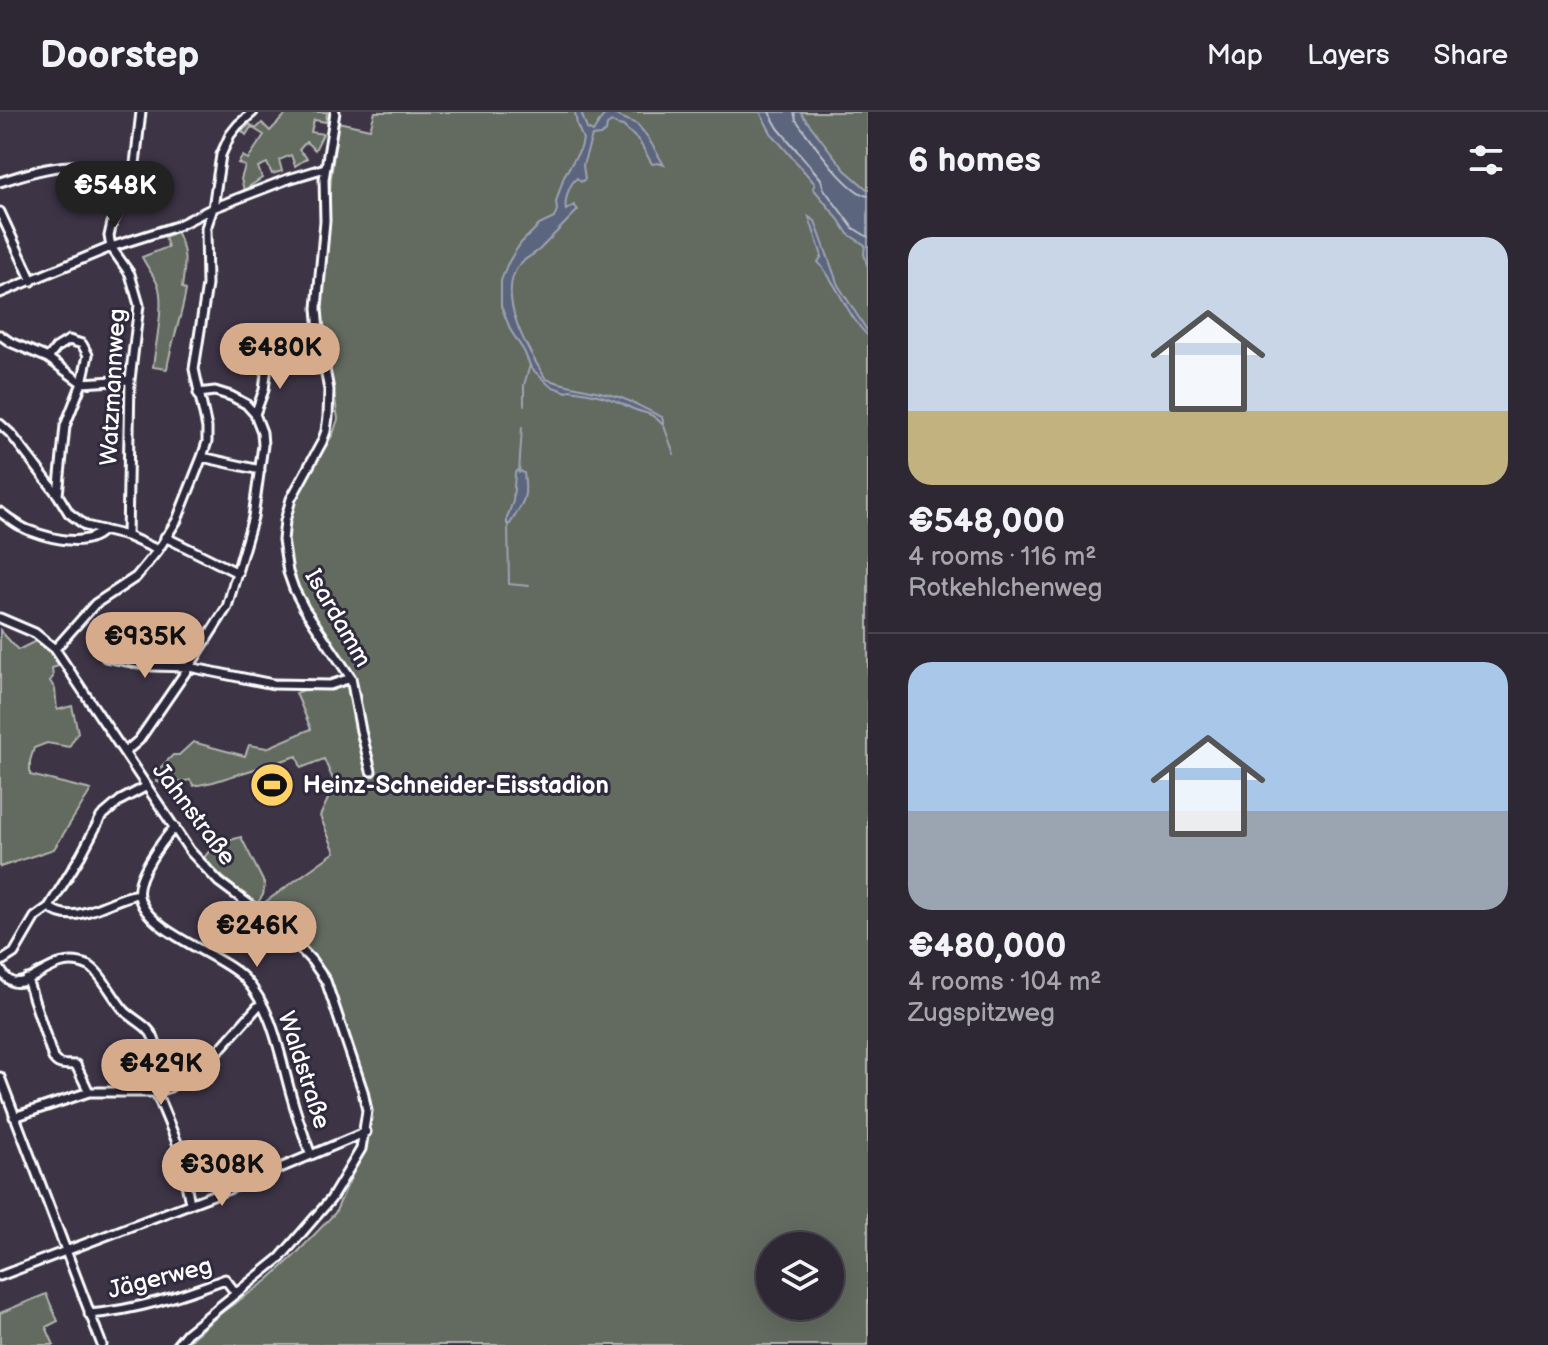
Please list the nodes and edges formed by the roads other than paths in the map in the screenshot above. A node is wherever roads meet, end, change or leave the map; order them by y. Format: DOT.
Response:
graph roads {
  1 [pos="141,112"];
  2 [pos="253,112"];
  3 [pos="335,112"];
  4 [pos="325,168"];
  5 [pos="133,181"];
  6 [pos="0,182"];
  7 [pos="213,208"];
  8 [pos="0,212"];
  9 [pos="111,247"];
  10 [pos="32,281"];
  11 [pos="0,293"];
  12 [pos="0,335"];
  13 [pos="48,358"];
  14 [pos="268,358"];
  15 [pos="130,380"];
  16 [pos="82,383"];
  17 [pos="198,393"];
  18 [pos="255,414"];
  19 [pos="0,424"];
  20 [pos="202,457"];
  21 [pos="260,470"];
  22 [pos="58,495"];
  23 [pos="0,512"];
  24 [pos="103,530"];
  25 [pos="127,536"];
  26 [pos="165,537"];
  27 [pos="158,550"];
  28 [pos="238,573"];
  29 [pos="0,618"];
  30 [pos="55,649"];
  31 [pos="106,657"];
  32 [pos="189,667"];
  33 [pos="351,678"];
  34 [pos="125,752"];
  35 [pos="371,771"];
  36 [pos="147,786"];
  37 [pos="175,827"];
  38 [pos="138,894"];
  39 [pos="49,907"];
  40 [pos="0,962"];
  41 [pos="0,969"];
  42 [pos="27,979"];
  43 [pos="261,1003"];
  44 [pos="0,1079"];
  45 [pos="170,1087"];
  46 [pos="89,1092"];
  47 [pos="156,1092"];
  48 [pos="14,1117"];
  49 [pos="366,1132"];
  50 [pos="311,1155"];
  51 [pos="190,1203"];
  52 [pos="65,1251"];
  53 [pos="0,1276"];
  54 [pos="235,1292"];
  55 [pos="89,1314"];
  56 [pos="102,1345"];
  57 [pos="177,1345"];
  1 -- 5 [label="street"];
  2 -- 7 [label="street"];
  3 -- 4 [label="street, Isardamm"];
  4 -- 7 [label="street"];
  4 -- 33 [label="street, Isardamm"];
  5 -- 6 [label="street"];
  5 -- 9 [label="street"];
  7 -- 9 [label="street"];
  7 -- 17 [label="street"];
  8 -- 10 [label="street"];
  9 -- 10 [label="street"];
  9 -- 15 [label="street, Watzmannweg"];
  10 -- 11 [label="street"];
  12 -- 13 [label="street"];
  13 -- 16 [label="street"];
  13 -- 16 [label="street"];
  14 -- 18 [label="street"];
  15 -- 16 [label="street"];
  15 -- 25 [label="street, Watzmannweg"];
  16 -- 22 [label="street"];
  17 -- 18 [label="street"];
  17 -- 20 [label="street"];
  18 -- 21 [label="street"];
  19 -- 22 [label="street"];
  20 -- 21 [label="street"];
  20 -- 26 [label="street"];
  21 -- 28 [label="street"];
  22 -- 24 [label="street"];
  23 -- 24 [label="street"];
  24 -- 25 [label="street"];
  25 -- 27 [label="street"];
  26 -- 27 [label="street"];
  26 -- 28 [label="street"];
  27 -- 30 [label="street"];
  28 -- 32 [label="street"];
  29 -- 30 [label="street, Jahnstraße"];
  30 -- 34 [label="street, Jahnstraße"];
  31 -- 32 [label="street"];
  32 -- 33 [label="street"];
  32 -- 34 [label="street"];
  33 -- 35 [label="street, Isardamm"];
  34 -- 36 [label="street, Jahnstraße"];
  36 -- 37 [label="street, Jahnstraße"];
  36 -- 39 [label="street"];
  37 -- 38 [label="street"];
  37 -- 49 [label="street, Jahnstraße"];
  38 -- 39 [label="street"];
  38 -- 43 [label="street, Waldstraße"];
  39 -- 40 [label="street"];
  41 -- 42 [label="street"];
  42 -- 45 [label="street"];
  42 -- 46 [label="street"];
  43 -- 45 [label="street"];
  43 -- 50 [label="street, Waldstraße"];
  44 -- 48 [label="street"];
  45 -- 47 [label="street"];
  46 -- 47 [label="street"];
  46 -- 48 [label="street"];
  47 -- 51 [label="street"];
  48 -- 52 [label="street"];
  49 -- 50 [label="street"];
  49 -- 54 [label="street, Jahnstraße"];
  50 -- 51 [label="street"];
  51 -- 52 [label="street"];
  52 -- 53 [label="street"];
  52 -- 55 [label="street"];
  54 -- 55 [label="street, Jägerweg"];
  54 -- 57 [label="street, Jahnstraße"];
  55 -- 56 [label="street"];
}
